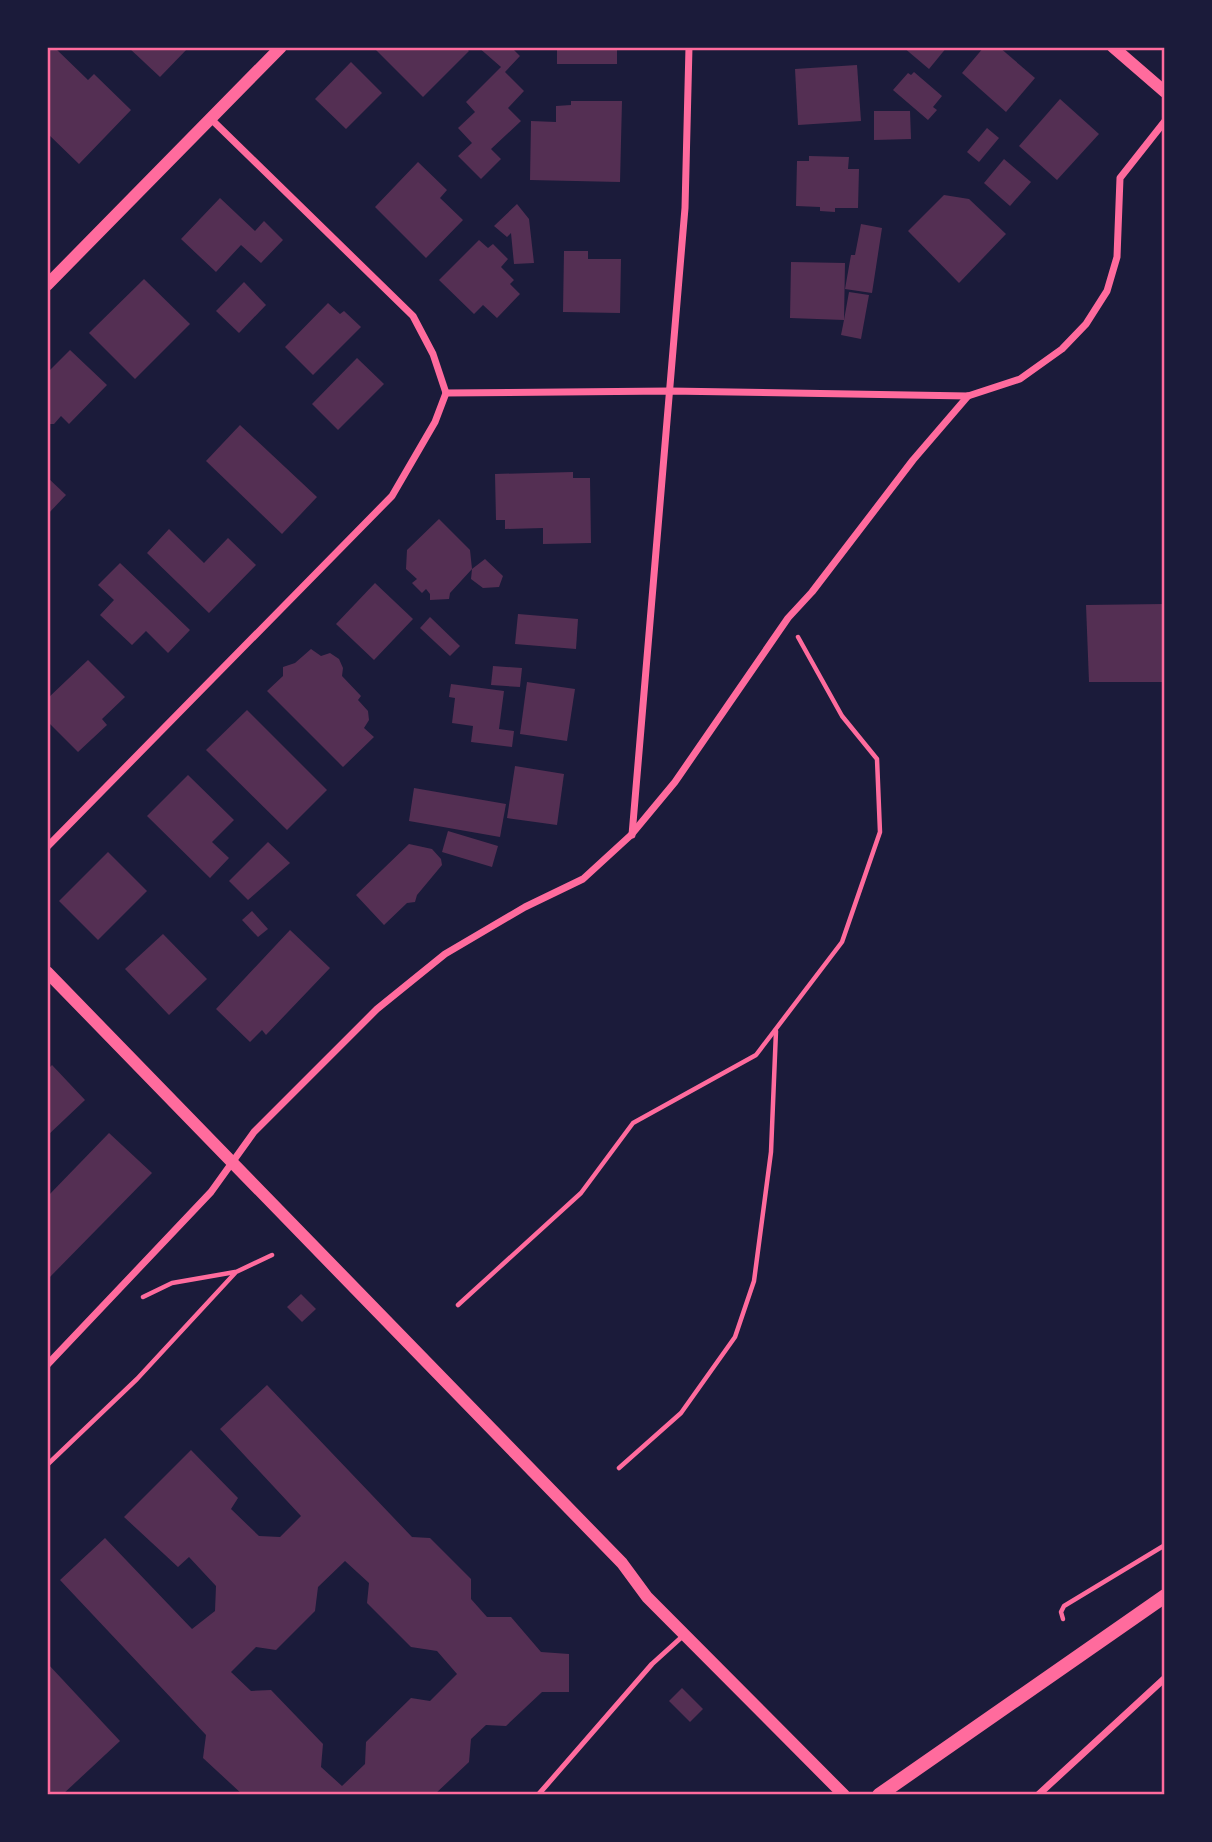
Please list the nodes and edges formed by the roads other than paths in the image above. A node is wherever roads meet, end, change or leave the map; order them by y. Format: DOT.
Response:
graph roads {
  1 [pos="281,47"];
  2 [pos="690,47"];
  3 [pos="1113,47"];
  4 [pos="1165,92"];
  5 [pos="211,119"];
  6 [pos="1165,121"];
  7 [pos="47,285"];
  8 [pos="670,391"];
  9 [pos="446,393"];
  10 [pos="968,396"];
  11 [pos="631,835"];
  12 [pos="47,847"];
  13 [pos="47,972"];
  14 [pos="233,1163"];
  15 [pos="47,1365"];
  16 [pos="1165,1596"];
  17 [pos="684,1635"];
  18 [pos="1165,1678"];
  19 [pos="538,1795"];
  20 [pos="844,1795"];
  21 [pos="879,1795"];
  22 [pos="1038,1795"];
  1 -- 5 [label="street"];
  2 -- 8 [label="street"];
  3 -- 4 [label="street"];
  5 -- 7 [label="street"];
  5 -- 9 [label="street"];
  6 -- 10 [label="street"];
  8 -- 9 [label="street"];
  8 -- 10 [label="street"];
  8 -- 11 [label="street"];
  9 -- 12 [label="street"];
  10 -- 11 [label="street"];
  11 -- 14 [label="street"];
  13 -- 14 [label="street"];
  14 -- 15 [label="street"];
  14 -- 17 [label="street"];
  16 -- 21 [label="main road"];
  17 -- 19 [label="lane"];
  17 -- 20 [label="street"];
  18 -- 22 [label="street"];
}
